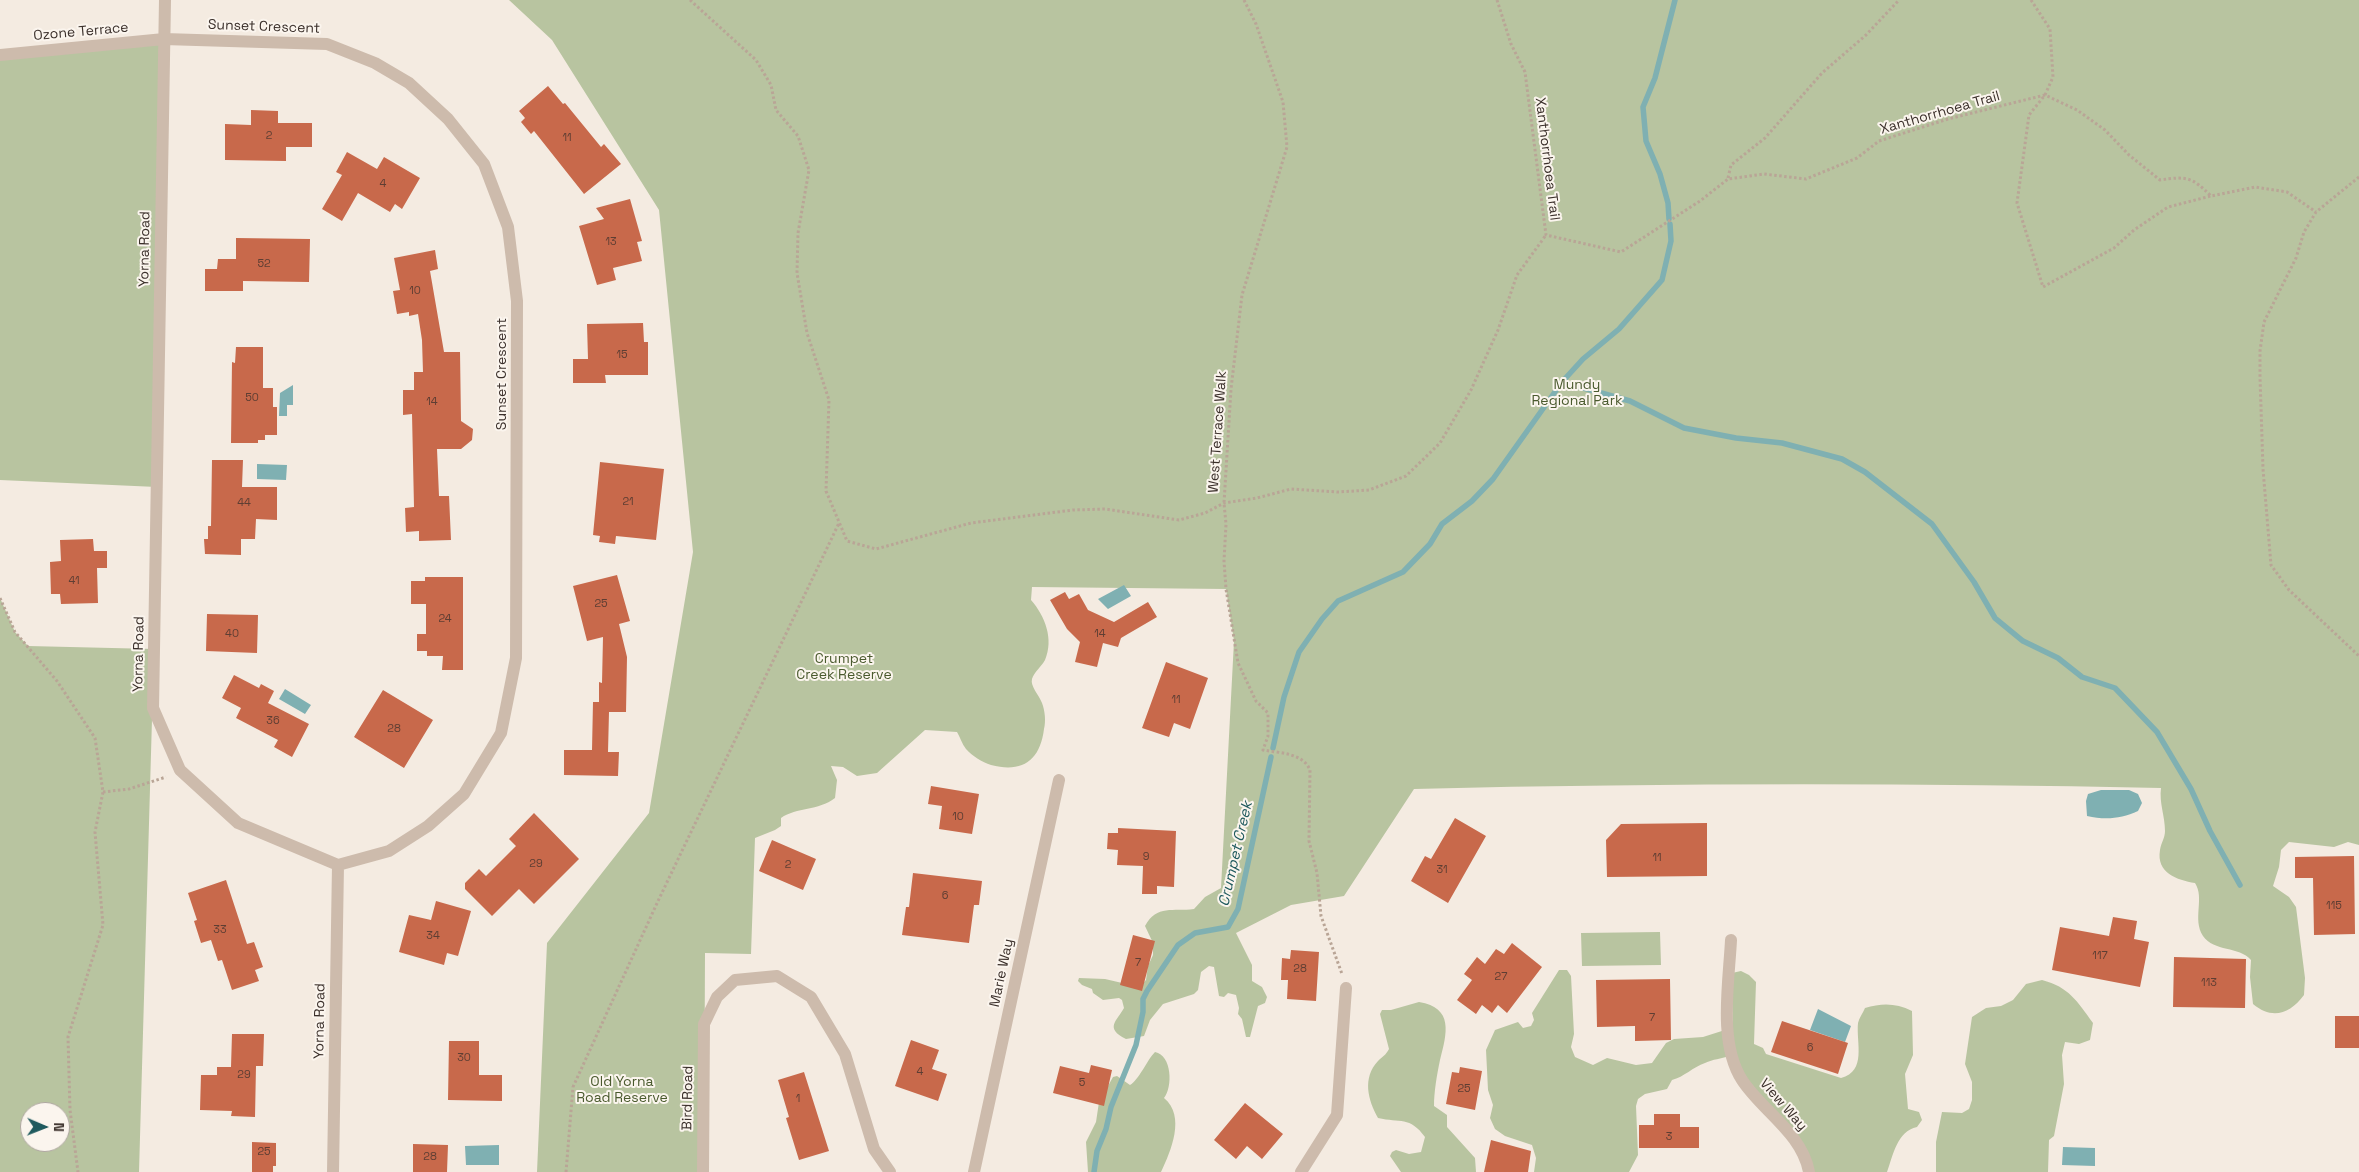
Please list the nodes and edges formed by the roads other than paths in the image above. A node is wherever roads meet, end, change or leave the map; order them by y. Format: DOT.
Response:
graph roads {
  1 [pos="165,0"];
  2 [pos="164,39"];
  3 [pos="0,54"];
  4 [pos="1059,780"];
  5 [pos="338,865"];
  6 [pos="1731,940"];
  7 [pos="1346,988"];
  8 [pos="333,1172"];
  9 [pos="702,1172"];
  10 [pos="890,1172"];
  11 [pos="974,1172"];
  12 [pos="1300,1172"];
  13 [pos="1809,1172"];
  1 -- 2 [label="street, Yorna Road"];
  2 -- 3 [label="street, Ozone Terrace"];
  2 -- 5 [label="street, Yorna Road"];
  2 -- 5 [label="street, Sunset Crescent"];
  4 -- 11 [label="street, Marie Way"];
  5 -- 8 [label="street, Yorna Road"];
  6 -- 13 [label="street, View Way"];
  7 -- 12 [label="street"];
  9 -- 10 [label="street, Bird Road"];
}
